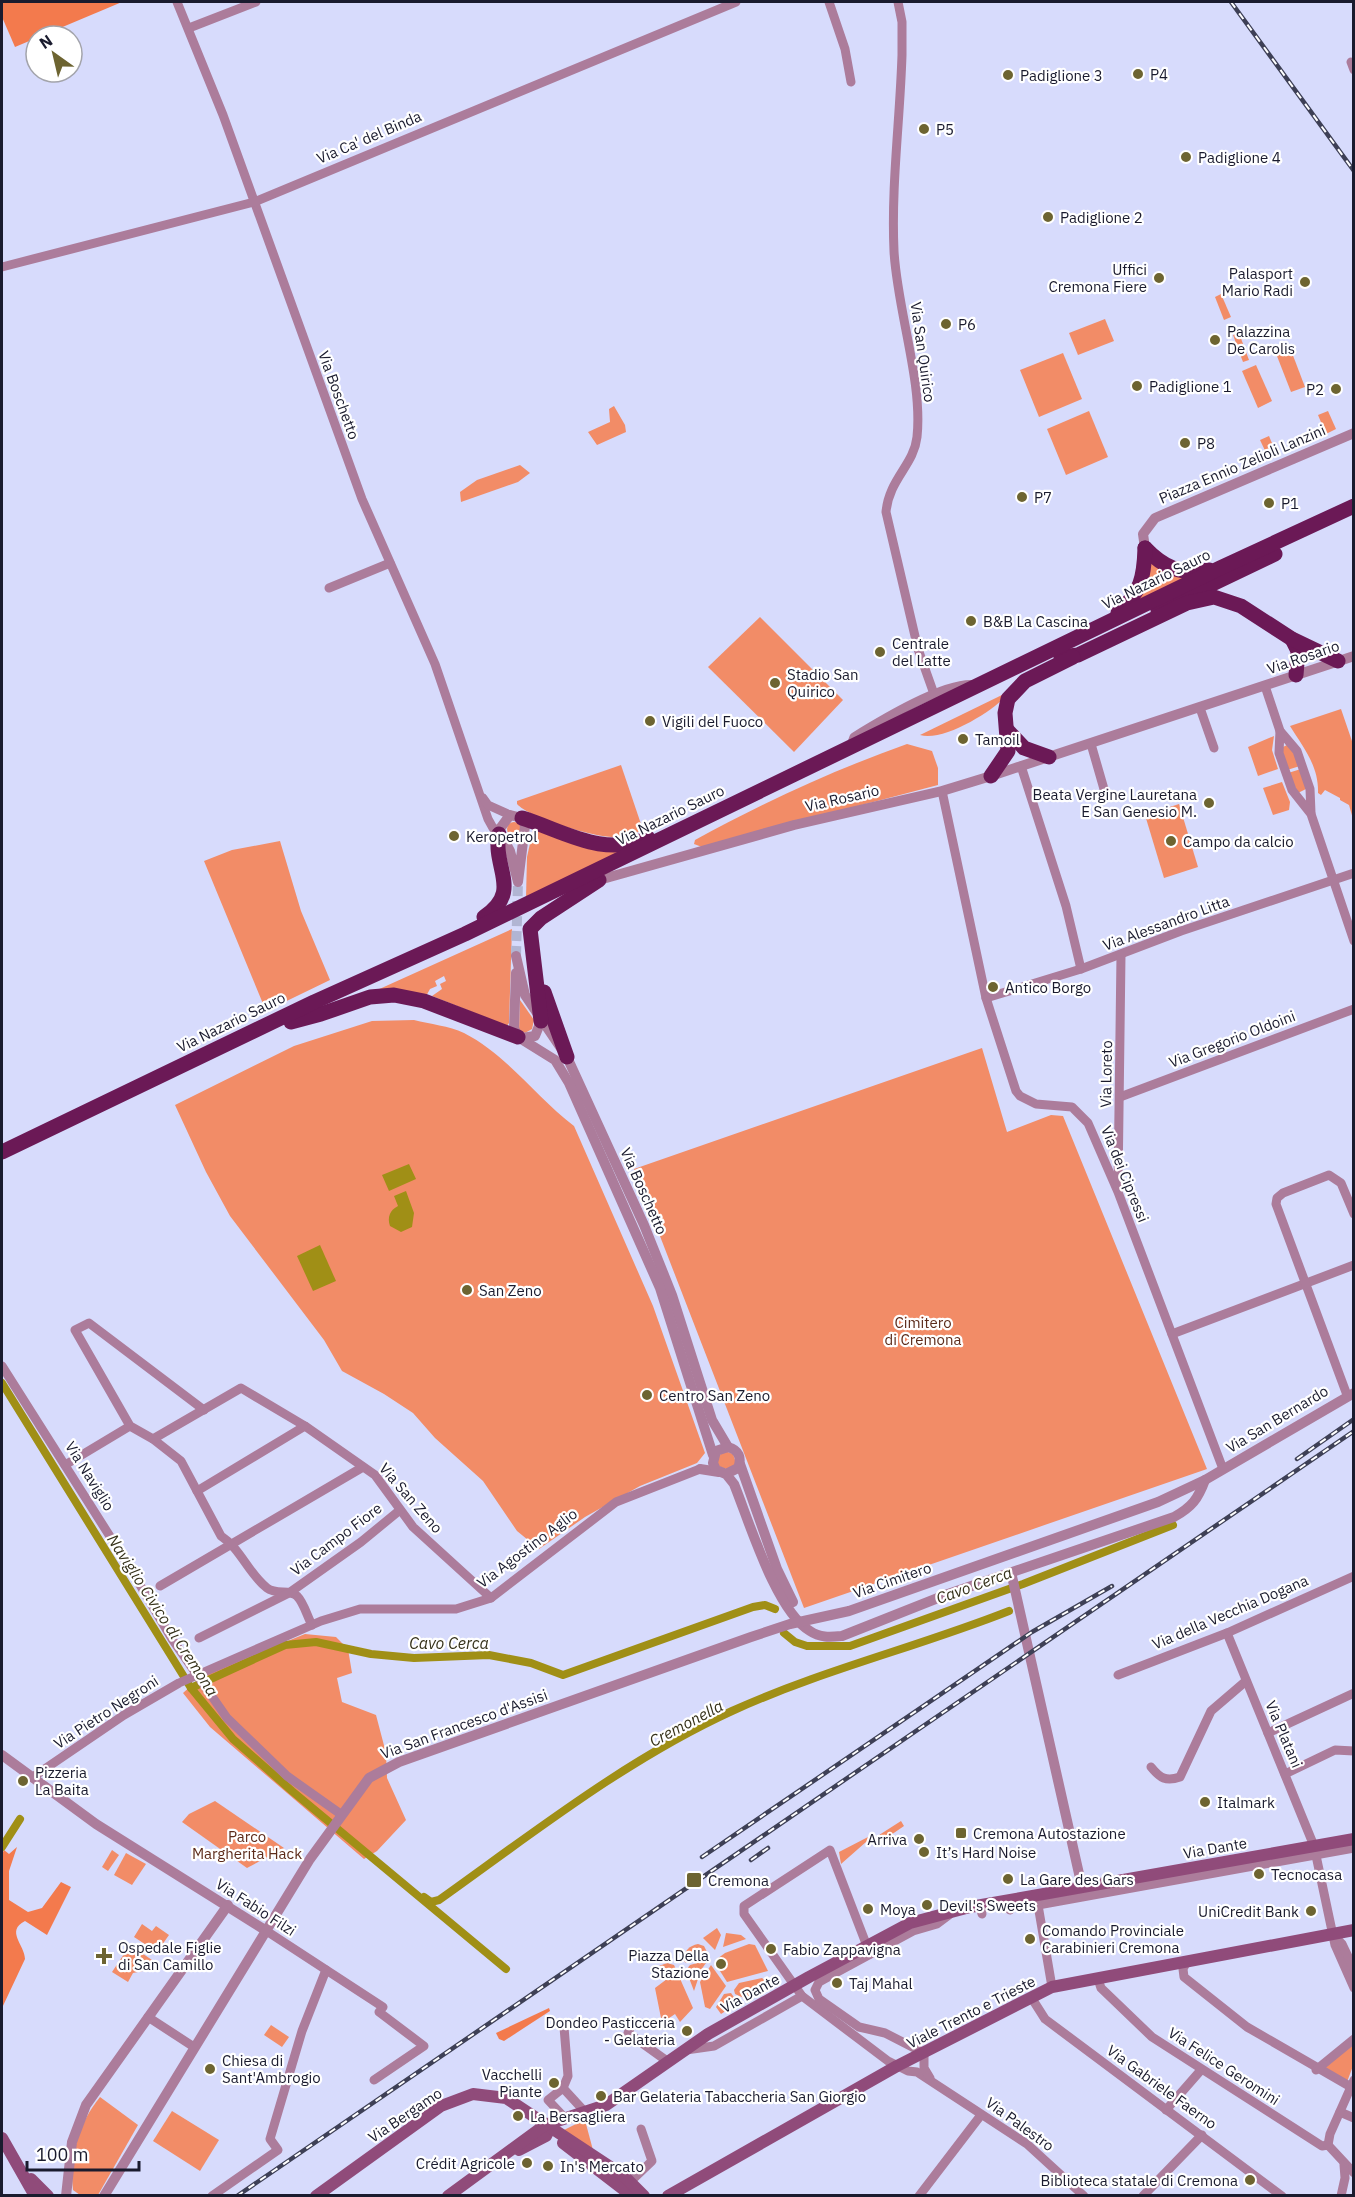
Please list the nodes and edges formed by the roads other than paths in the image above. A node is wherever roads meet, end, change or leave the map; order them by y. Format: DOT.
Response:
graph roads {
  1 [pos="177,2"];
  2 [pos="256,2"];
  3 [pos="736,2"];
  4 [pos="830,2"];
  5 [pos="898,2"];
  6 [pos="189,28"];
  7 [pos="850,82"];
  8 [pos="254,202"];
  9 [pos="2,267"];
  10 [pos="1353,433"];
  11 [pos="1353,441"];
  12 [pos="1353,506"];
  13 [pos="1353,517"];
  14 [pos="1146,528"];
  15 [pos="1145,548"];
  16 [pos="390,563"];
  17 [pos="1220,568"];
  18 [pos="329,588"];
  19 [pos="1103,626"];
  20 [pos="1292,639"];
  21 [pos="1078,655"];
  22 [pos="1353,656"];
  23 [pos="1055,660"];
  24 [pos="1338,661"];
  25 [pos="1036,675"];
  26 [pos="1296,675"];
  27 [pos="979,685"];
  28 [pos="1265,686"];
  29 [pos="934,694"];
  30 [pos="1200,708"];
  31 [pos="1007,730"];
  32 [pos="1280,730"];
  33 [pos="1091,744"];
  34 [pos="1293,744"];
  35 [pos="850,748"];
  36 [pos="1214,748"];
  37 [pos="1278,749"];
  38 [pos="1049,757"];
  39 [pos="1022,766"];
  40 [pos="991,776"];
  41 [pos="1310,787"];
  42 [pos="942,790"];
  43 [pos="1296,795"];
  44 [pos="481,796"];
  45 [pos="1106,796"];
  46 [pos="1311,814"];
  47 [pos="516,817"];
  48 [pos="499,832"];
  49 [pos="668,837"];
  50 [pos="1353,873"];
  51 [pos="599,880"];
  52 [pos="1332,880"];
  53 [pos="465,934"];
  54 [pos="1353,941"];
  55 [pos="1121,956"];
  56 [pos="1081,969"];
  57 [pos="537,976"];
  58 [pos="986,998"];
  59 [pos="1353,1009"];
  60 [pos="541,1021"];
  61 [pos="291,1022"];
  62 [pos="518,1038"];
  63 [pos="567,1057"];
  64 [pos="1120,1097"];
  65 [pos="2,1152"];
  66 [pos="2,1161"];
  67 [pos="1118,1192"];
  68 [pos="1353,1214"];
  69 [pos="1353,1265"];
  70 [pos="1305,1283"];
  71 [pos="1172,1334"];
  72 [pos="2,1366"];
  73 [pos="1350,1394"];
  74 [pos="204,1410"];
  75 [pos="130,1426"];
  76 [pos="305,1426"];
  77 [pos="153,1439"];
  78 [pos="728,1447"];
  79 [pos="713,1457"];
  80 [pos="740,1464"];
  81 [pos="65,1465"];
  82 [pos="363,1467"];
  83 [pos="700,1469"];
  84 [pos="1223,1469"];
  85 [pos="723,1473"];
  86 [pos="1205,1480"];
  87 [pos="197,1491"];
  88 [pos="400,1510"];
  89 [pos="232,1543"];
  90 [pos="1011,1572"];
  91 [pos="1353,1576"];
  92 [pos="160,1586"];
  93 [pos="289,1593"];
  94 [pos="490,1598"];
  95 [pos="800,1622"];
  96 [pos="312,1625"];
  97 [pos="1227,1633"];
  98 [pos="199,1638"];
  99 [pos="196,1675"];
  100 [pos="1118,1675"];
  101 [pos="1246,1682"];
  102 [pos="1353,1693"];
  103 [pos="1268,1733"];
  104 [pos="1353,1751"];
  105 [pos="2,1755"];
  106 [pos="1151,1767"];
  107 [pos="1284,1774"];
  108 [pos="33,1777"];
  109 [pos="342,1815"];
  110 [pos="1353,1839"];
  111 [pos="1353,1848"];
  112 [pos="1315,1851"];
  113 [pos="1082,1887"];
  114 [pos="1045,1894"];
  115 [pos="228,1905"];
  116 [pos="1038,1905"];
  117 [pos="265,1930"];
  118 [pos="1353,1930"];
  119 [pos="1332,1934"];
  120 [pos="868,1950"];
  121 [pos="1187,1961"];
  122 [pos="1353,1969"];
  123 [pos="326,1970"];
  124 [pos="1098,1979"];
  125 [pos="793,1986"];
  126 [pos="1052,1987"];
  127 [pos="1353,1988"];
  128 [pos="802,1996"];
  129 [pos="1031,1997"];
  130 [pos="783,2007"];
  131 [pos="148,2017"];
  132 [pos="632,2024"];
  133 [pos="564,2027"];
  134 [pos="1353,2039"];
  135 [pos="194,2047"];
  136 [pos="682,2051"];
  137 [pos="924,2053"];
  138 [pos="667,2061"];
  139 [pos="897,2067"];
  140 [pos="1201,2070"];
  141 [pos="1316,2070"];
  142 [pos="374,2080"];
  143 [pos="933,2083"];
  144 [pos="1352,2084"];
  145 [pos="563,2088"];
  146 [pos="1166,2110"];
  147 [pos="590,2111"];
  148 [pos="1340,2112"];
  149 [pos="981,2115"];
  150 [pos="564,2117"];
  151 [pos="1353,2118"];
  152 [pos="545,2125"];
  153 [pos="641,2129"];
  154 [pos="1202,2135"];
  155 [pos="2,2138"];
  156 [pos="541,2141"];
  157 [pos="564,2141"];
  158 [pos="1328,2145"];
  159 [pos="500,2160"];
  160 [pos="1344,2165"];
  161 [pos="22,2169"];
  162 [pos="1353,2173"];
  163 [pos="628,2192"];
  164 [pos="65,2193"];
  165 [pos="672,2194"];
  166 [pos="35,2195"];
  167 [pos="319,2195"];
  168 [pos="48,2196"];
  169 [pos="104,2196"];
  170 [pos="212,2196"];
  171 [pos="448,2196"];
  172 [pos="644,2196"];
  173 [pos="919,2196"];
  174 [pos="1084,2196"];
  175 [pos="1143,2196"];
  176 [pos="1282,2196"];
  177 [pos="1341,2196"];
  1 -- 6 [label="street, Via Boschetto"];
  2 -- 6 [label="street"];
  3 -- 8 [label="street, Via Ca' del Binda"];
  4 -- 7 [label="street"];
  5 -- 29 [label="street, Via San Quirico"];
  6 -- 8 [label="street, Via Boschetto"];
  8 -- 9 [label="street, Via Ca' del Binda"];
  8 -- 16 [label="street, Via Boschetto"];
  10 -- 14 [label="street, Piazza Ennio Zelioli Lanzini"];
  11 -- 14 [label="street, Piazza Ennio Zelioli Lanzini"];
  12 -- 17 [label="highway, Via Nazario Sauro"];
  13 -- 23 [label="highway, Via Nazario Sauro"];
  14 -- 15 [label="street"];
  15 -- 17 [label="highway"];
  15 -- 19 [label="highway"];
  16 -- 18 [label="street"];
  16 -- 44 [label="street, Via Boschetto"];
  17 -- 19 [label="highway, Via Nazario Sauro"];
  19 -- 27 [label="highway, Via Nazario Sauro"];
  20 -- 21 [label="highway"];
  20 -- 24 [label="highway"];
  20 -- 26 [label="highway"];
  21 -- 23 [label="highway"];
  21 -- 25 [label="highway"];
  22 -- 24 [label="street, Via Rosario"];
  23 -- 25 [label="highway"];
  23 -- 51 [label="highway, Via Nazario Sauro"];
  24 -- 26 [label="street, Via Rosario"];
  25 -- 31 [label="highway"];
  26 -- 28 [label="street, Via Rosario"];
  27 -- 29 [label="street"];
  27 -- 35 [label="highway, Via Nazario Sauro"];
  28 -- 30 [label="street, Via Rosario"];
  28 -- 32 [label="street"];
  29 -- 35 [label="street"];
  30 -- 33 [label="street, Via Rosario"];
  30 -- 36 [label="street"];
  31 -- 38 [label="highway"];
  31 -- 40 [label="highway"];
  32 -- 34 [label="street"];
  32 -- 37 [label="street"];
  33 -- 38 [label="street, Via Rosario"];
  33 -- 45 [label="street"];
  34 -- 37 [label="street"];
  34 -- 41 [label="street"];
  35 -- 49 [label="highway, Via Nazario Sauro"];
  37 -- 43 [label="street"];
  38 -- 39 [label="street, Via Rosario"];
  39 -- 40 [label="street, Via Rosario"];
  39 -- 56 [label="street"];
  40 -- 42 [label="street, Via Rosario"];
  41 -- 43 [label="street"];
  41 -- 46 [label="street"];
  42 -- 51 [label="street, Via Rosario"];
  42 -- 58 [label="street, Via dei Cipressi"];
  43 -- 46 [label="street"];
  44 -- 47 [label="street"];
  44 -- 48 [label="street, Via Boschetto"];
  46 -- 52 [label="street"];
  47 -- 48 [label="street"];
  47 -- 48 [label="street"];
  47 -- 49 [label="highway"];
  48 -- 53 [label="highway"];
  49 -- 53 [label="highway, Via Nazario Sauro"];
  50 -- 52 [label="street, Via Alessandro Litta"];
  51 -- 57 [label="highway"];
  51 -- 61 [label="highway, Via Nazario Sauro"];
  52 -- 54 [label="street"];
  52 -- 55 [label="street, Via Alessandro Litta"];
  53 -- 65 [label="highway, Via Nazario Sauro"];
  55 -- 56 [label="street, Via Alessandro Litta"];
  55 -- 64 [label="street, Via Loreto"];
  56 -- 58 [label="street, Via Alessandro Litta"];
  57 -- 60 [label="highway"];
  57 -- 63 [label="highway"];
  58 -- 67 [label="street, Via dei Cipressi"];
  59 -- 64 [label="street, Via Gregorio Oldoini"];
  60 -- 62 [label="street"];
  60 -- 62 [label="street, Via Boschetto"];
  60 -- 63 [label="street, Via Boschetto"];
  61 -- 62 [label="highway"];
  61 -- 66 [label="highway, Via Nazario Sauro"];
  62 -- 79 [label="street, Via Boschetto"];
  63 -- 78 [label="street, Via Boschetto"];
  64 -- 67 [label="street, Via Loreto"];
  67 -- 71 [label="street, Via dei Cipressi"];
  68 -- 70 [label="street, Via San Bernardo"];
  69 -- 70 [label="street"];
  70 -- 71 [label="street"];
  70 -- 73 [label="street, Via San Bernardo"];
  71 -- 84 [label="street, Via dei Cipressi"];
  72 -- 81 [label="street, Via Naviglio"];
  73 -- 84 [label="street, Via San Bernardo"];
  74 -- 75 [label="street"];
  74 -- 76 [label="street, Via San Zeno"];
  74 -- 77 [label="street"];
  75 -- 77 [label="street"];
  75 -- 81 [label="street"];
  76 -- 82 [label="street, Via San Zeno"];
  76 -- 87 [label="street"];
  77 -- 87 [label="street"];
  78 -- 79 [label="street"];
  78 -- 80 [label="street, Via Boschetto"];
  79 -- 83 [label="street, Via Agostino Aglio"];
  79 -- 85 [label="street, Via Boschetto"];
  80 -- 85 [label="street"];
  80 -- 95 [label="street, Via Boschetto"];
  81 -- 99 [label="street, Via Naviglio"];
  82 -- 88 [label="street, Via San Zeno"];
  82 -- 89 [label="street"];
  83 -- 85 [label="street"];
  83 -- 94 [label="street, Via Agostino Aglio"];
  84 -- 86 [label="street, Via Cimitero"];
  85 -- 95 [label="street, Via Boschetto"];
  86 -- 90 [label="street"];
  86 -- 95 [label="street, Via Cimitero"];
  87 -- 89 [label="street"];
  88 -- 93 [label="street, Via Campo Fiore"];
  88 -- 94 [label="street, Via San Zeno"];
  89 -- 92 [label="street"];
  89 -- 93 [label="street"];
  90 -- 95 [label="street"];
  90 -- 113 [label="street"];
  91 -- 97 [label="street, Via della Vecchia Dogana"];
  93 -- 96 [label="street, Via Campo Fiore"];
  93 -- 98 [label="street, Via Campo Fiore"];
  94 -- 96 [label="street, Via Agostino Aglio"];
  95 -- 109 [label="street, Via San Francesco d'Assisi"];
  96 -- 99 [label="street, Via Agostino Aglio"];
  97 -- 100 [label="street, Via della Vecchia Dogana"];
  97 -- 101 [label="street, Via Platani"];
  99 -- 108 [label="street, Via Pietro Negroni"];
  99 -- 109 [label="street, Via Naviglio"];
  101 -- 103 [label="street, Via Platani"];
  101 -- 106 [label="street"];
  102 -- 103 [label="street"];
  103 -- 107 [label="street, Via Platani"];
  104 -- 107 [label="street"];
  105 -- 108 [label="street, Via Fabio Filzi"];
  107 -- 112 [label="street, Via Platani"];
  108 -- 115 [label="street, Via Fabio Filzi"];
  109 -- 117 [label="street, Via San Francesco d'Assisi"];
  110 -- 112 [label="main road, Via Dante"];
  111 -- 112 [label="street, Via Dante"];
  112 -- 113 [label="main road, Via Dante"];
  112 -- 119 [label="street, Via Platani"];
  113 -- 114 [label="main road, Via Dante"];
  113 -- 116 [label="street, Via Dante"];
  114 -- 116 [label="street"];
  114 -- 120 [label="main road, Via Dante"];
  115 -- 117 [label="street, Via Fabio Filzi"];
  115 -- 131 [label="street"];
  116 -- 126 [label="street"];
  117 -- 123 [label="street, Via Fabio Filzi"];
  117 -- 135 [label="street, Via San Francesco d'Assisi"];
  118 -- 119 [label="main road, Viale Trento e Trieste"];
  119 -- 121 [label="main road, Viale Trento e Trieste"];
  119 -- 122 [label="street"];
  119 -- 127 [label="street"];
  120 -- 125 [label="main road, Via Dante"];
  120 -- 125 [label="street"];
  120 -- 137 [label="street, Via Dante"];
  121 -- 124 [label="main road, Viale Trento e Trieste"];
  121 -- 141 [label="street"];
  123 -- 142 [label="street, Via Fabio Filzi"];
  123 -- 170 [label="street"];
  124 -- 126 [label="main road, Viale Trento e Trieste"];
  124 -- 140 [label="street, Via Felice Geromini"];
  125 -- 128 [label="street, Via Palestro"];
  125 -- 130 [label="street"];
  125 -- 136 [label="main road, Via Dante"];
  126 -- 129 [label="main road, Viale Trento e Trieste"];
  128 -- 130 [label="street, Via Dante"];
  128 -- 139 [label="street, Via Palestro"];
  129 -- 137 [label="main road, Viale Trento e Trieste"];
  129 -- 146 [label="street, Via Gabriele Faerno"];
  130 -- 136 [label="street, Via Dante"];
  131 -- 135 [label="street"];
  131 -- 164 [label="street"];
  132 -- 138 [label="street"];
  133 -- 145 [label="street"];
  134 -- 141 [label="street"];
  135 -- 169 [label="street, Via San Francesco d'Assisi"];
  136 -- 138 [label="main road, Via Dante"];
  137 -- 139 [label="main road, Viale Trento e Trieste"];
  137 -- 143 [label="street"];
  138 -- 147 [label="main road, Via Dante"];
  139 -- 143 [label="street, Via Palestro"];
  139 -- 165 [label="main road, Viale Trento e Trieste"];
  140 -- 146 [label="street"];
  140 -- 158 [label="street, Via Felice Geromini"];
  141 -- 144 [label="street"];
  143 -- 149 [label="street, Via Palestro"];
  144 -- 148 [label="street"];
  145 -- 147 [label="street"];
  145 -- 150 [label="street"];
  146 -- 154 [label="street, Via Gabriele Faerno"];
  147 -- 150 [label="main road"];
  147 -- 157 [label="main road"];
  148 -- 151 [label="street"];
  148 -- 158 [label="street"];
  149 -- 173 [label="street"];
  149 -- 174 [label="street, Via Palestro"];
  150 -- 152 [label="main road"];
  152 -- 156 [label="main road"];
  152 -- 157 [label="main road, Via Bergamo"];
  152 -- 159 [label="main road"];
  152 -- 167 [label="main road, Via Bergamo"];
  153 -- 163 [label="street"];
  154 -- 175 [label="street"];
  154 -- 176 [label="street, Via Gabriele Faerno"];
  155 -- 161 [label="main road"];
  156 -- 157 [label="main road"];
  156 -- 159 [label="main road"];
  157 -- 163 [label="main road"];
  158 -- 160 [label="street, Via Felice Geromini"];
  159 -- 171 [label="main road"];
  160 -- 162 [label="street, Via Felice Geromini"];
  160 -- 177 [label="street"];
  161 -- 166 [label="main road"];
  161 -- 168 [label="main road"];
  163 -- 172 [label="main road"];
}
